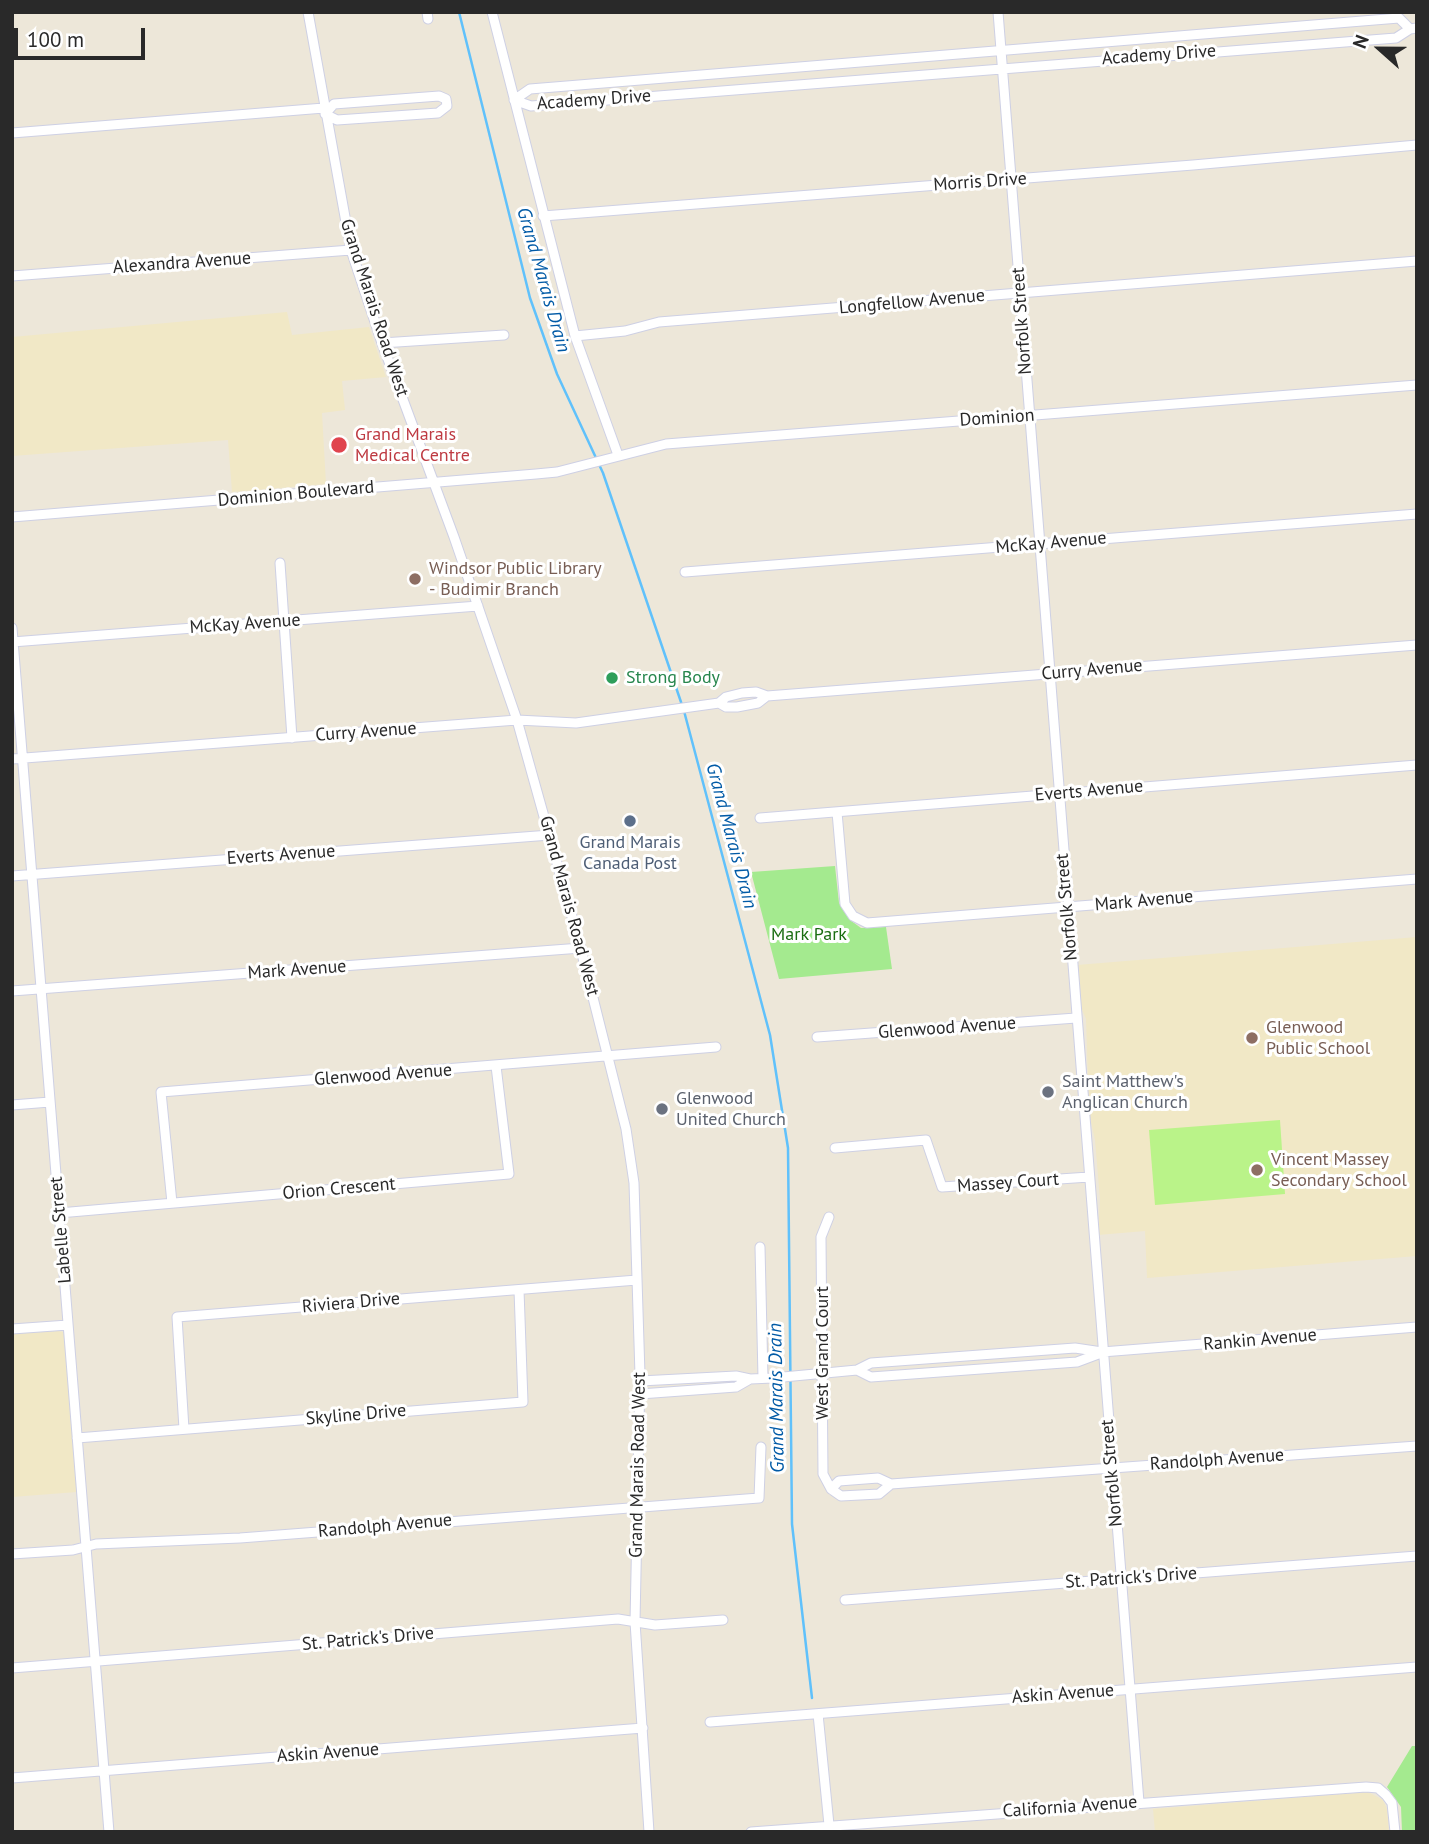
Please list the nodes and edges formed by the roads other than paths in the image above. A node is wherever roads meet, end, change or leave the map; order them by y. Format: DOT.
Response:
graph roads {
  1 [pos="308,12"];
  2 [pos="492,12"];
  3 [pos="998,12"];
  4 [pos="1413,29"];
  5 [pos="1001,51"];
  6 [pos="1002,67"];
  7 [pos="513,100"];
  8 [pos="325,111"];
  9 [pos="12,133"];
  10 [pos="1417,145"];
  11 [pos="1011,179"];
  12 [pos="543,216"];
  13 [pos="351,250"];
  14 [pos="1417,261"];
  15 [pos="12,276"];
  16 [pos="1020,293"];
  17 [pos="504,335"];
  18 [pos="575,336"];
  19 [pos="382,343"];
  20 [pos="1417,385"];
  21 [pos="1029,416"];
  22 [pos="618,455"];
  23 [pos="579,467"];
  24 [pos="433,483"];
  25 [pos="1417,514"];
  26 [pos="12,517"];
  27 [pos="1039,544"];
  28 [pos="280,564"];
  29 [pos="685,572"];
  30 [pos="478,606"];
  31 [pos="284,621"];
  32 [pos="12,628"];
  33 [pos="13,642"];
  34 [pos="1417,645"];
  35 [pos="1049,674"];
  36 [pos="517,720"];
  37 [pos="292,738"];
  38 [pos="23,758"];
  39 [pos="12,759"];
  40 [pos="1417,765"];
  41 [pos="1058,793"];
  42 [pos="837,812"];
  43 [pos="760,818"];
  44 [pos="550,835"];
  45 [pos="32,874"];
  46 [pos="12,876"];
  47 [pos="1417,879"];
  48 [pos="1067,907"];
  49 [pos="581,948"];
  50 [pos="41,989"];
  51 [pos="12,991"];
  52 [pos="1076,1018"];
  53 [pos="817,1037"];
  54 [pos="716,1047"];
  55 [pos="609,1057"];
  56 [pos="496,1066"];
  57 [pos="50,1102"];
  58 [pos="12,1105"];
  59 [pos="835,1148"];
  60 [pos="1089,1177"];
  61 [pos="172,1203"];
  62 [pos="59,1213"];
  63 [pos="828,1217"];
  64 [pos="760,1247"];
  65 [pos="637,1280"];
  66 [pos="519,1290"];
  67 [pos="68,1325"];
  68 [pos="1417,1327"];
  69 [pos="12,1329"];
  70 [pos="1102,1352"];
  71 [pos="857,1370"];
  72 [pos="819,1373"];
  73 [pos="768,1378"];
  74 [pos="750,1379"];
  75 [pos="640,1381"];
  76 [pos="640,1394"];
  77 [pos="184,1429"];
  78 [pos="77,1438"];
  79 [pos="1417,1446"];
  80 [pos="761,1447"];
  81 [pos="1112,1468"];
  82 [pos="891,1484"];
  83 [pos="831,1489"];
  84 [pos="636,1506"];
  85 [pos="86,1546"];
  86 [pos="12,1554"];
  87 [pos="1417,1556"];
  88 [pos="1121,1578"];
  89 [pos="845,1600"];
  90 [pos="723,1620"];
  91 [pos="635,1622"];
  92 [pos="95,1661"];
  93 [pos="1417,1667"];
  94 [pos="12,1668"];
  95 [pos="1130,1689"];
  96 [pos="818,1714"];
  97 [pos="710,1722"];
  98 [pos="643,1728"];
  99 [pos="104,1770"];
  100 [pos="12,1778"];
  101 [pos="1139,1802"];
  102 [pos="829,1825"];
  103 [pos="109,1832"];
  104 [pos="649,1832"];
  105 [pos="751,1832"];
  106 [pos="1395,1832"];
  1 -- 8 [label="street, Grand Marais Road West"];
  2 -- 7 [label="street"];
  3 -- 5 [label="street, Norfolk Street"];
  4 -- 5 [label="street, Academy Drive"];
  4 -- 6 [label="street, Academy Drive"];
  5 -- 6 [label="street, Norfolk Street"];
  5 -- 7 [label="street, Academy Drive"];
  6 -- 7 [label="street, Academy Drive"];
  6 -- 11 [label="street, Norfolk Street"];
  7 -- 12 [label="street"];
  8 -- 8 [label="street"];
  8 -- 9 [label="street"];
  8 -- 13 [label="street, Grand Marais Road West"];
  10 -- 11 [label="street, Morris Drive"];
  11 -- 12 [label="street, Morris Drive"];
  11 -- 16 [label="street, Norfolk Street"];
  12 -- 18 [label="street"];
  13 -- 15 [label="street, Alexandra Avenue"];
  13 -- 19 [label="street, Grand Marais Road West"];
  14 -- 16 [label="street, Longfellow Avenue"];
  16 -- 18 [label="street, Longfellow Avenue"];
  16 -- 21 [label="street, Norfolk Street"];
  17 -- 19 [label="street"];
  18 -- 22 [label="street"];
  19 -- 24 [label="street, Grand Marais Road West"];
  20 -- 21 [label="street, Dominion"];
  21 -- 22 [label="street, Dominion"];
  21 -- 27 [label="street, Norfolk Street"];
  22 -- 23 [label="street, Dominion"];
  23 -- 24 [label="street, Dominion Boulevard"];
  24 -- 26 [label="street, Dominion Boulevard"];
  24 -- 30 [label="street, Grand Marais Road West"];
  25 -- 27 [label="street, McKay Avenue"];
  27 -- 29 [label="street, McKay Avenue"];
  27 -- 35 [label="street, Norfolk Street"];
  28 -- 31 [label="street"];
  30 -- 31 [label="street, McKay Avenue"];
  30 -- 36 [label="street, Grand Marais Road West"];
  31 -- 33 [label="street, McKay Avenue"];
  31 -- 37 [label="street"];
  32 -- 33 [label="street, Labelle Street"];
  33 -- 38 [label="street, Labelle Street"];
  34 -- 35 [label="street, Curry Avenue"];
  35 -- 36 [label="street, Curry Avenue"];
  35 -- 41 [label="street, Norfolk Street"];
  36 -- 37 [label="street, Curry Avenue"];
  36 -- 44 [label="street, Grand Marais Road West"];
  37 -- 38 [label="street, Curry Avenue"];
  38 -- 39 [label="street, Curry Avenue"];
  38 -- 45 [label="street, Labelle Street"];
  40 -- 41 [label="street, Everts Avenue"];
  41 -- 42 [label="street, Everts Avenue"];
  41 -- 48 [label="street, Norfolk Street"];
  42 -- 43 [label="street, Everts Avenue"];
  42 -- 48 [label="street, Mark Avenue"];
  44 -- 45 [label="street, Everts Avenue"];
  44 -- 49 [label="street, Grand Marais Road West"];
  45 -- 46 [label="street, Everts Avenue"];
  45 -- 50 [label="street, Labelle Street"];
  47 -- 48 [label="street, Mark Avenue"];
  48 -- 52 [label="street, Norfolk Street"];
  49 -- 50 [label="street, Mark Avenue"];
  49 -- 55 [label="street, Grand Marais Road West"];
  50 -- 51 [label="street, Mark Avenue"];
  50 -- 57 [label="street, Labelle Street"];
  52 -- 53 [label="street, Glenwood Avenue"];
  52 -- 60 [label="street, Norfolk Street"];
  54 -- 55 [label="street, Glenwood Avenue"];
  55 -- 56 [label="street, Glenwood Avenue"];
  55 -- 65 [label="street, Grand Marais Road West"];
  56 -- 61 [label="street, Orion Crescent"];
  56 -- 61 [label="street, Glenwood Avenue"];
  57 -- 58 [label="street"];
  57 -- 62 [label="street, Labelle Street"];
  59 -- 60 [label="street, Massey Court"];
  60 -- 70 [label="street, Norfolk Street"];
  61 -- 62 [label="street, Orion Crescent"];
  62 -- 67 [label="street, Labelle Street"];
  63 -- 72 [label="street, West Grand Court"];
  64 -- 73 [label="street"];
  65 -- 66 [label="street, Riviera Drive"];
  65 -- 75 [label="street, Grand Marais Road West"];
  66 -- 77 [label="street, Skyline Drive"];
  66 -- 77 [label="street, Riviera Drive"];
  67 -- 69 [label="street"];
  67 -- 78 [label="street, Labelle Street"];
  68 -- 70 [label="street, Rankin Avenue"];
  70 -- 71 [label="street, Rankin Avenue"];
  70 -- 71 [label="street, Rankin Avenue"];
  70 -- 81 [label="street, Norfolk Street"];
  71 -- 72 [label="street, Rankin Avenue"];
  72 -- 73 [label="street, Rankin Avenue"];
  72 -- 83 [label="street, West Grand Court"];
  73 -- 74 [label="street, Rankin Avenue"];
  74 -- 75 [label="street, Rankin Avenue"];
  74 -- 76 [label="street, Rankin Avenue"];
  75 -- 76 [label="street, Grand Marais Road West"];
  76 -- 84 [label="street, Grand Marais Road West"];
  77 -- 78 [label="street, Skyline Drive"];
  78 -- 85 [label="street, Labelle Street"];
  79 -- 81 [label="street, Randolph Avenue"];
  80 -- 84 [label="street, Randolph Avenue"];
  81 -- 82 [label="street, Randolph Avenue"];
  81 -- 88 [label="street, Norfolk Street"];
  82 -- 83 [label="street, Randolph Avenue"];
  82 -- 83 [label="street, Randolph Avenue"];
  84 -- 85 [label="street, Randolph Avenue"];
  84 -- 91 [label="street, Grand Marais Road West"];
  85 -- 86 [label="street, Randolph Avenue"];
  85 -- 92 [label="street, Labelle Street"];
  87 -- 88 [label="street, St. Patrick's Drive"];
  88 -- 89 [label="street, St. Patrick's Drive"];
  88 -- 95 [label="street, Norfolk Street"];
  90 -- 91 [label="street, St. Patrick's Drive"];
  91 -- 92 [label="street, St. Patrick's Drive"];
  91 -- 98 [label="street, Grand Marais Road West"];
  92 -- 94 [label="street, St. Patrick's Drive"];
  92 -- 99 [label="street, Labelle Street"];
  93 -- 95 [label="street, Askin Avenue"];
  95 -- 96 [label="street, Askin Avenue"];
  95 -- 101 [label="street, Norfolk Street"];
  96 -- 97 [label="street, Askin Avenue"];
  96 -- 102 [label="street"];
  98 -- 99 [label="street, Askin Avenue"];
  98 -- 104 [label="street, Grand Marais Road West"];
  99 -- 100 [label="street, Askin Avenue"];
  99 -- 103 [label="street, Labelle Street"];
  101 -- 102 [label="street, California Avenue"];
  101 -- 106 [label="street, California Avenue"];
  102 -- 105 [label="street, California Avenue"];
}
